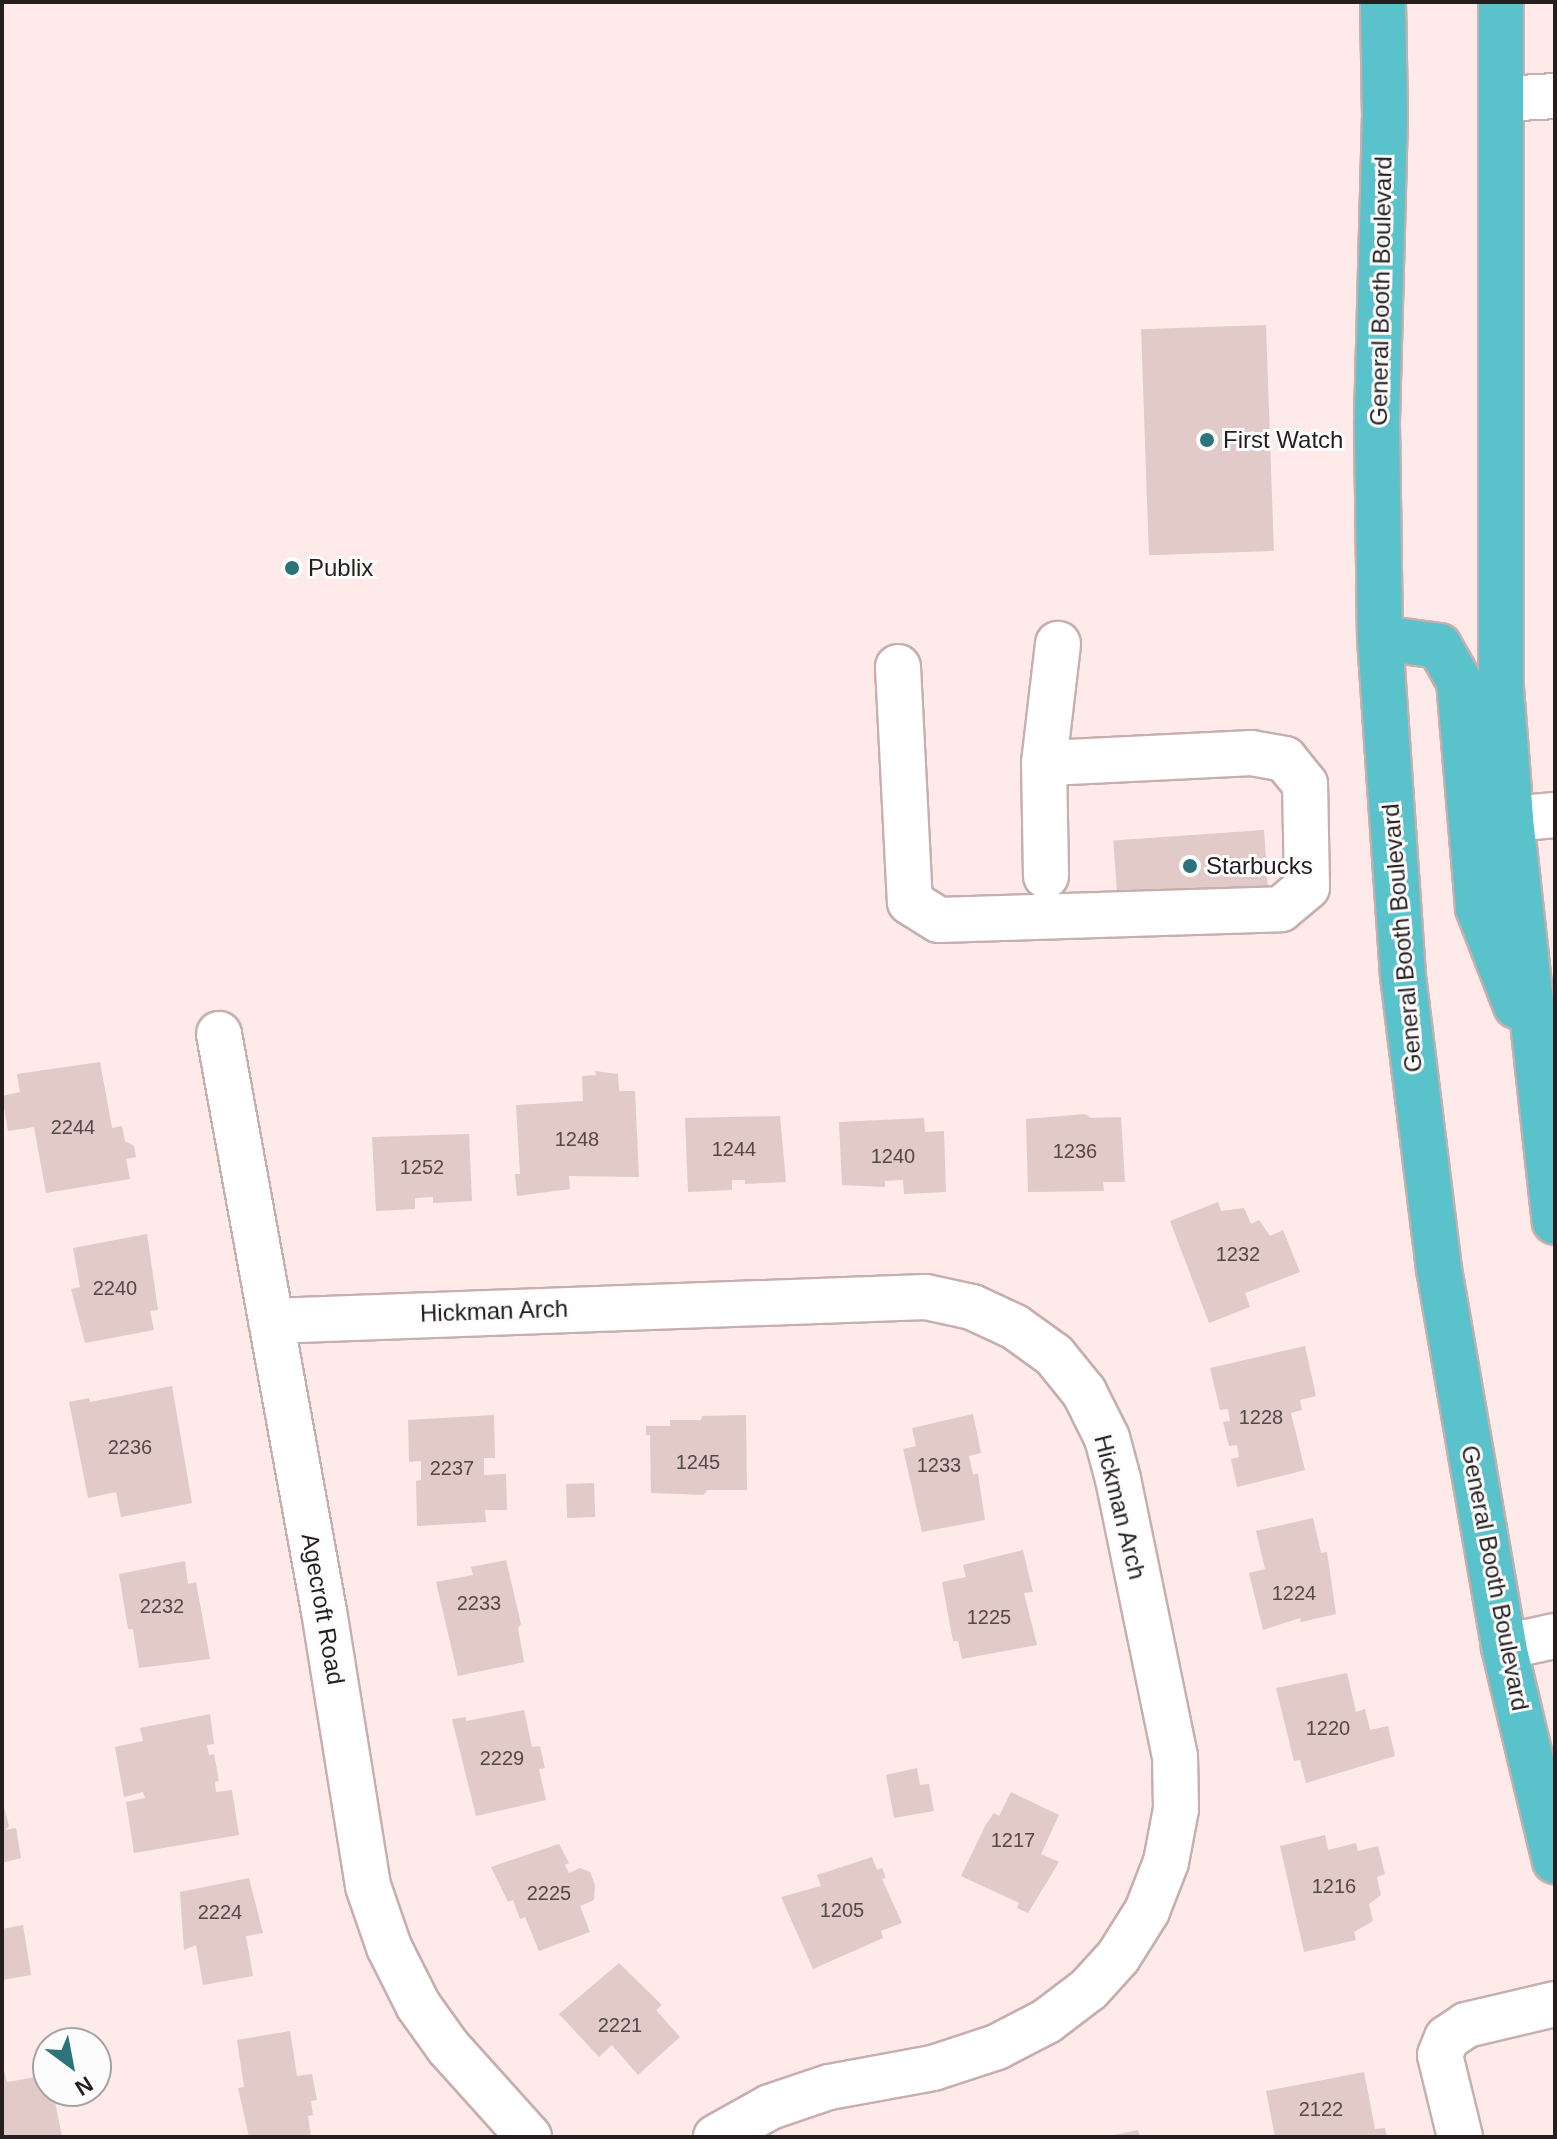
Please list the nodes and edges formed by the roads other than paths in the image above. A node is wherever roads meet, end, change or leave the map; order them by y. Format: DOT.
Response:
graph roads {
  1 [pos="1383,2"];
  2 [pos="1501,2"];
  3 [pos="1555,96"];
  4 [pos="1502,99"];
  5 [pos="1380,638"];
  6 [pos="1058,644"];
  7 [pos="898,667"];
  8 [pos="1044,763"];
  9 [pos="1555,815"];
  10 [pos="1511,819"];
  11 [pos="1046,876"];
  12 [pos="219,1034"];
  13 [pos="1537,1061"];
  14 [pos="1555,1222"];
  15 [pos="271,1321"];
  16 [pos="1555,1636"];
  17 [pos="1504,1647"];
  18 [pos="1555,1861"];
  19 [pos="1555,2004"];
  20 [pos="529,2137"];
  21 [pos="716,2137"];
  22 [pos="1460,2137"];
  1 -- 5 [label="highway, General Booth Boulevard"];
  2 -- 4 [label="highway"];
  3 -- 4 [label="street"];
  4 -- 10 [label="highway"];
  5 -- 13 [label="highway"];
  5 -- 17 [label="highway, General Booth Boulevard"];
  6 -- 8 [label="street"];
  7 -- 8 [label="street"];
  8 -- 11 [label="street"];
  9 -- 10 [label="street"];
  10 -- 13 [label="highway"];
  12 -- 15 [label="street, Agecroft Road"];
  13 -- 14 [label="highway"];
  15 -- 20 [label="street, Agecroft Road"];
  15 -- 21 [label="street, Hickman Arch"];
  16 -- 17 [label="street"];
  17 -- 18 [label="highway, General Booth Boulevard"];
  19 -- 22 [label="street"];
}
